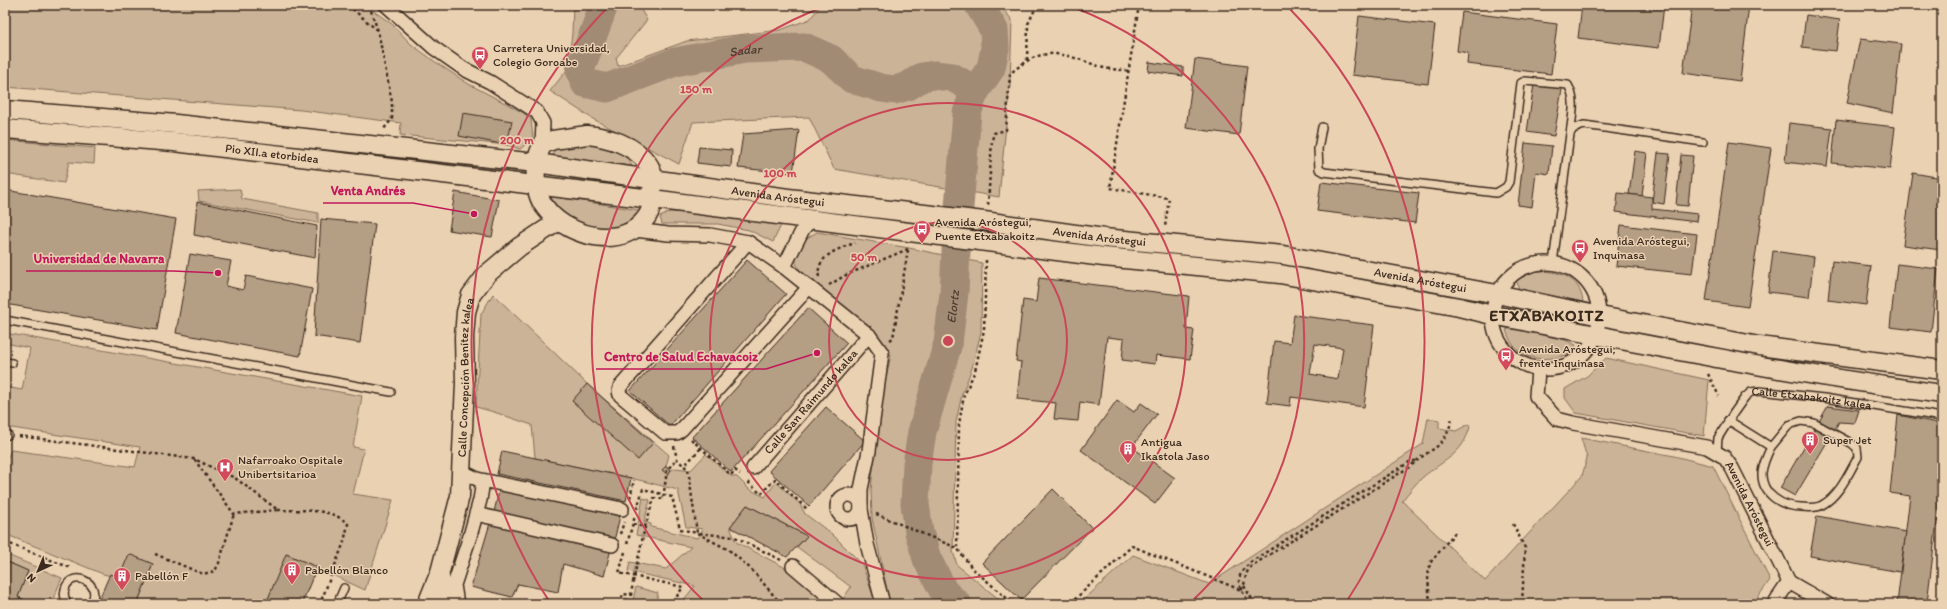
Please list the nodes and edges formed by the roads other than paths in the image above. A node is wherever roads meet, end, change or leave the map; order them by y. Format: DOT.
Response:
graph roads {
  1 [pos="386,5"];
  2 [pos="5,110"];
  3 [pos="1322,127"];
  4 [pos="5,129"];
  5 [pos="1570,134"];
  6 [pos="1703,142"];
  7 [pos="542,145"];
  8 [pos="536,163"];
  9 [pos="653,180"];
  10 [pos="537,187"];
  11 [pos="652,200"];
  12 [pos="810,221"];
  13 [pos="557,222"];
  14 [pos="635,230"];
  15 [pos="748,242"];
  16 [pos="1552,263"];
  17 [pos="784,267"];
  18 [pos="815,284"];
  19 [pos="1497,294"];
  20 [pos="1492,315"];
  21 [pos="1600,316"];
  22 [pos="5,320"];
  23 [pos="869,335"];
  24 [pos="1596,335"];
  25 [pos="1538,370"];
  26 [pos="1942,370"];
  27 [pos="390,392"];
  28 [pos="1942,394"];
  29 [pos="1942,417"];
  30 [pos="1728,420"];
  31 [pos="1771,447"];
  32 [pos="1716,451"];
  33 [pos="753,468"];
  34 [pos="461,471"];
  35 [pos="864,474"];
  36 [pos="483,481"];
  37 [pos="840,498"];
  38 [pos="625,506"];
  39 [pos="861,508"];
  40 [pos="476,514"];
  41 [pos="847,519"];
  42 [pos="867,544"];
  43 [pos="612,545"];
  44 [pos="793,566"];
  45 [pos="440,572"];
  46 [pos="1789,582"];
  47 [pos="344,588"];
  48 [pos="68,604"];
  49 [pos="90,604"];
  50 [pos="337,604"];
  51 [pos="427,604"];
  52 [pos="442,604"];
  53 [pos="457,604"];
  54 [pos="838,604"];
  55 [pos="883,604"];
  56 [pos="1774,604"];
  57 [pos="1827,604"];
  1 -- 7 [label="street"];
  2 -- 8 [label="main road, Pio XII.a etorbidea"];
  3 -- 5 [label="lane"];
  4 -- 10 [label="main road, Pio XII.a etorbidea"];
  5 -- 6 [label="lane"];
  5 -- 16 [label="lane"];
  7 -- 8 [label="main road"];
  7 -- 9 [label="main road"];
  8 -- 9 [label="main road, Avenida Aróstegui"];
  8 -- 10 [label="main road"];
  9 -- 11 [label="main road"];
  9 -- 19 [label="main road, Avenida Aróstegui"];
  10 -- 11 [label="main road, Avenida Aróstegui"];
  10 -- 13 [label="main road"];
  11 -- 12 [label="main road, Avenida Aróstegui"];
  11 -- 14 [label="main road"];
  12 -- 17 [label="street, Avenida Aróstegui"];
  12 -- 20 [label="main road, Avenida Aróstegui"];
  13 -- 14 [label="main road"];
  13 -- 34 [label="main road, Calle Concepción Benítez kalea"];
  14 -- 15 [label="street"];
  15 -- 17 [label="street"];
  15 -- 18 [label="street"];
  16 -- 19 [label="street"];
  16 -- 21 [label="street"];
  17 -- 18 [label="street"];
  18 -- 23 [label="street"];
  19 -- 20 [label="street"];
  19 -- 21 [label="main road, Avenida Aróstegui"];
  20 -- 24 [label="main road, Avenida Aróstegui"];
  20 -- 25 [label="street"];
  21 -- 24 [label="street"];
  21 -- 26 [label="main road, Avenida Aróstegui"];
  22 -- 27 [label="lane"];
  23 -- 33 [label="street, Calle San Raimundo kalea"];
  23 -- 35 [label="street"];
  24 -- 25 [label="street"];
  24 -- 28 [label="main road, Avenida Aróstegui"];
  25 -- 32 [label="street, Avenida Aróstegui"];
  29 -- 30 [label="lane, Calle Etxabakoitz kalea"];
  30 -- 31 [label="lane"];
  30 -- 32 [label="lane, Calle Etxabakoitz kalea"];
  31 -- 31 [label="lane"];
  32 -- 46 [label="street, Avenida Aróstegui"];
  34 -- 36 [label="street"];
  34 -- 45 [label="main road, Calle Concepción Benítez kalea"];
  35 -- 37 [label="street"];
  35 -- 39 [label="street"];
  36 -- 38 [label="street"];
  36 -- 40 [label="street"];
  37 -- 39 [label="street"];
  37 -- 41 [label="street"];
  39 -- 41 [label="street"];
  39 -- 42 [label="street"];
  40 -- 43 [label="street"];
  40 -- 53 [label="street"];
  41 -- 42 [label="street"];
  42 -- 55 [label="street"];
  44 -- 54 [label="street"];
  45 -- 51 [label="main road, Calle Concepción Benítez kalea"];
  45 -- 52 [label="main road, Calle Concepción Benítez kalea"];
  46 -- 56 [label="street"];
  46 -- 57 [label="street"];
  47 -- 50 [label="lane"];
  48 -- 49 [label="lane"];
}
